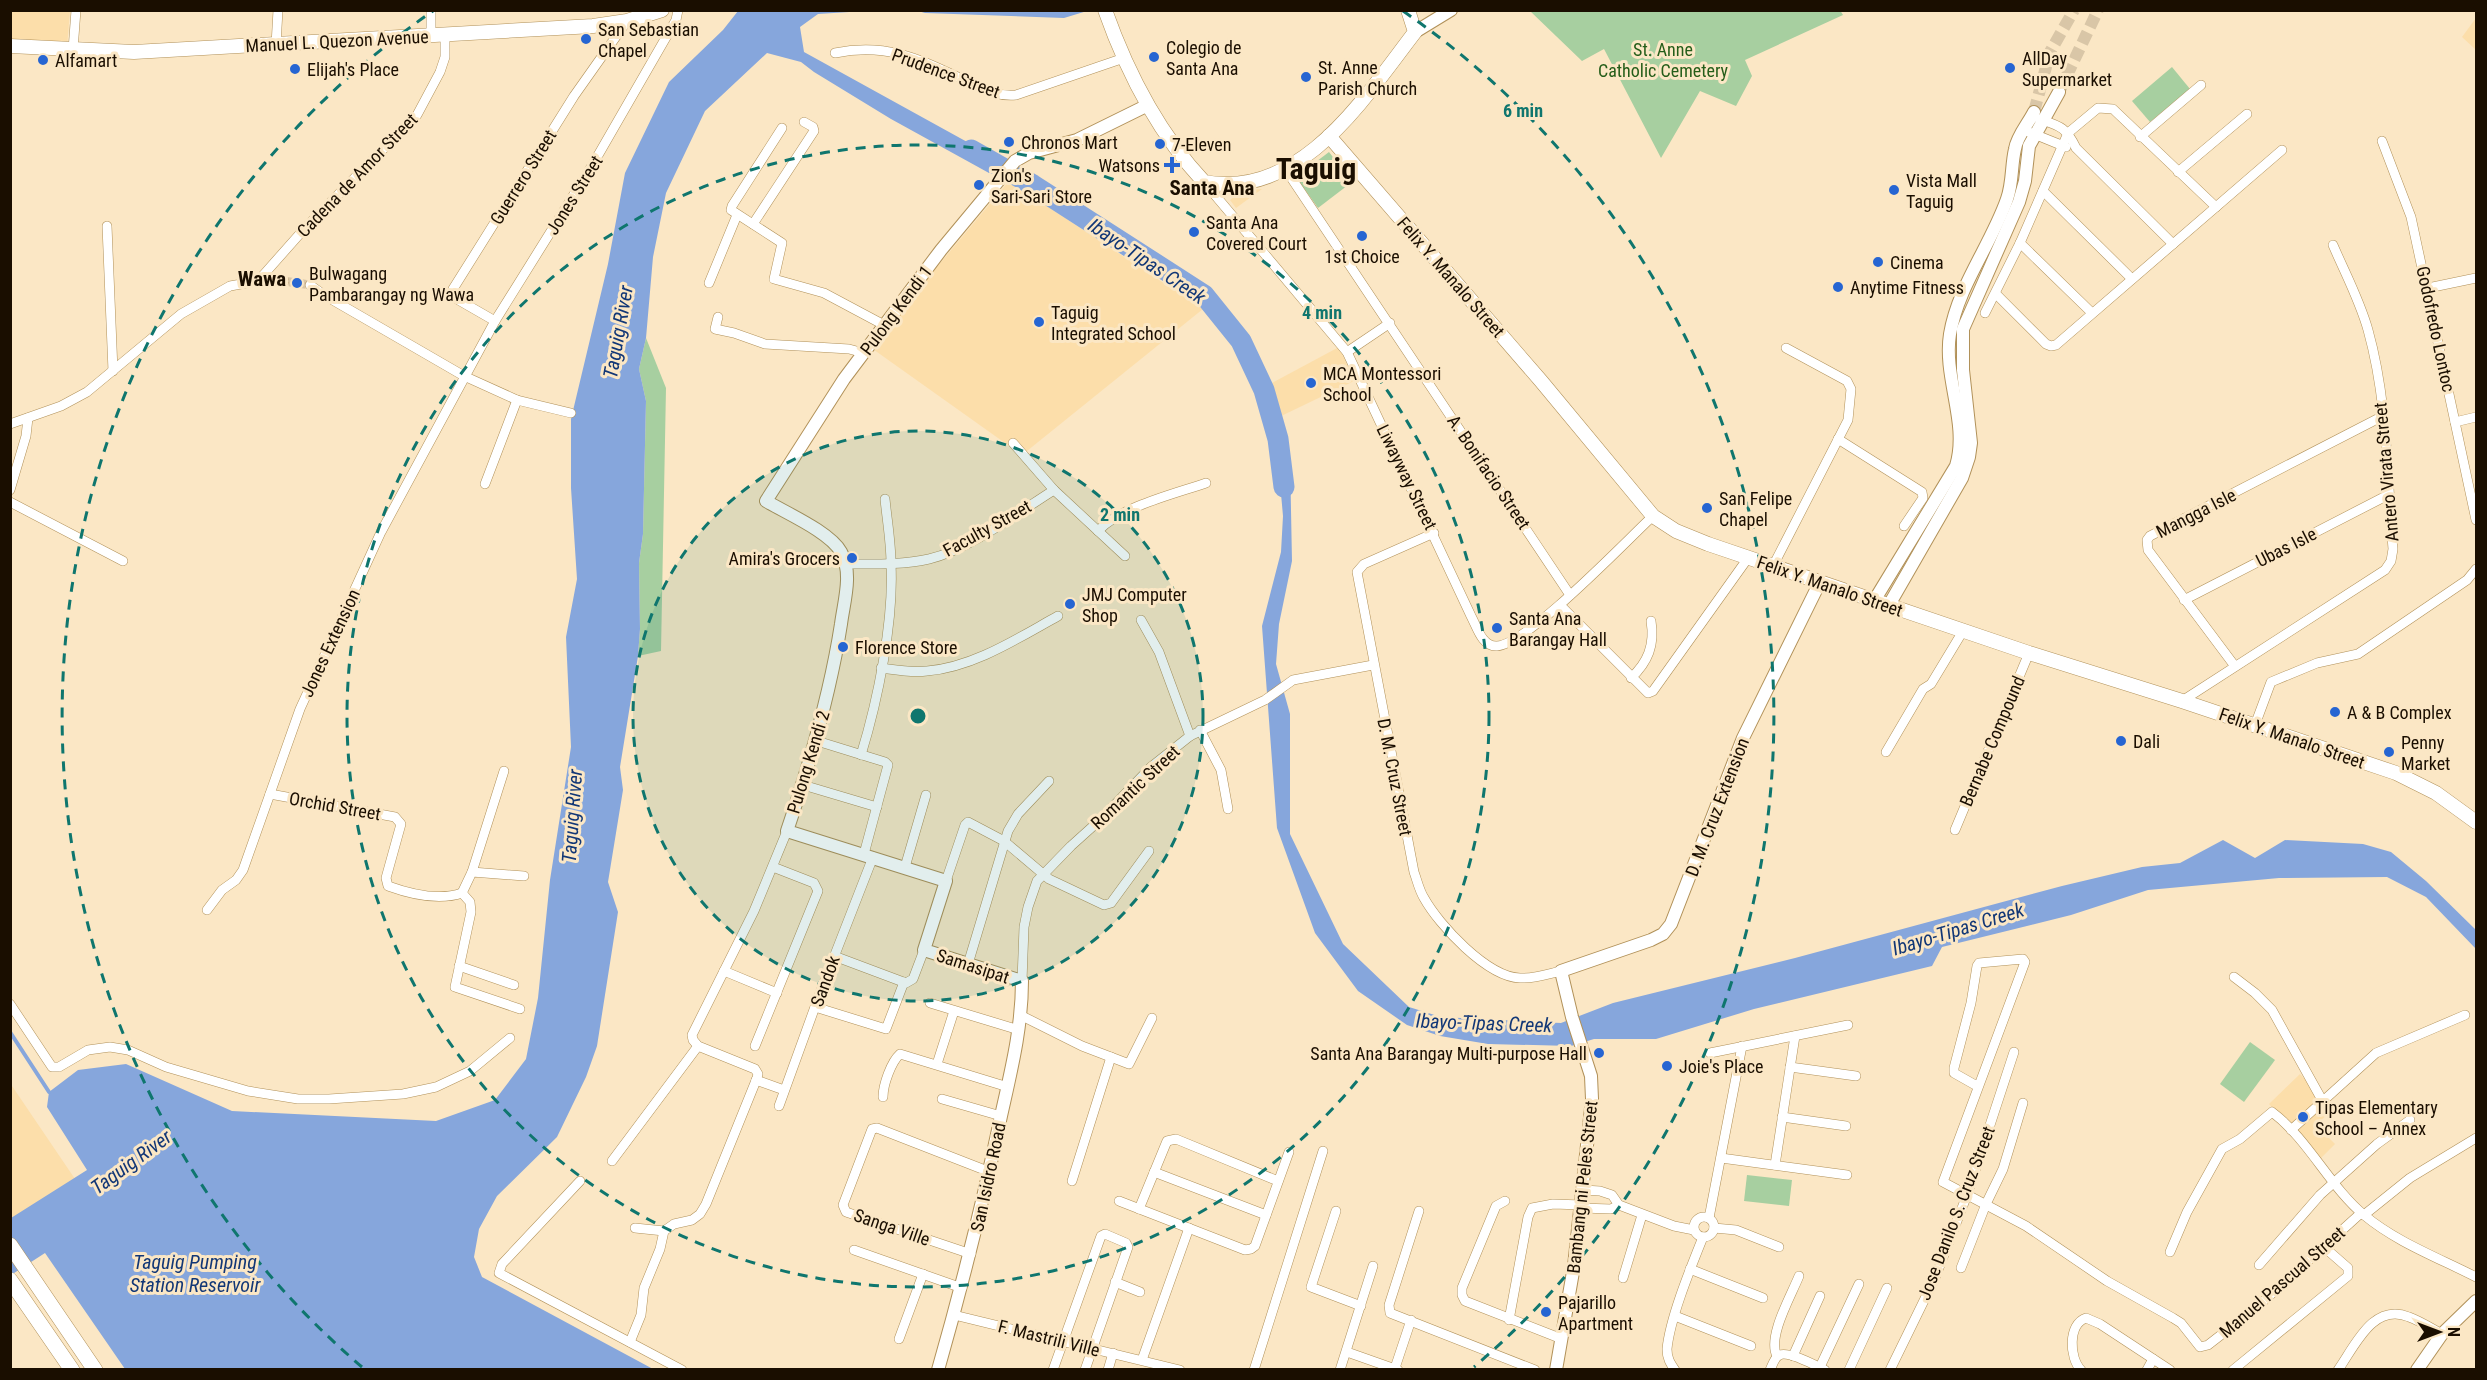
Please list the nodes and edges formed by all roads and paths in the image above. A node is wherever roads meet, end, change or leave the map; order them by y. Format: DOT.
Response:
graph roads {
  1 [pos="76,10"];
  2 [pos="278,10"];
  3 [pos="431,10"];
  4 [pos="662,10"];
  5 [pos="678,10"];
  6 [pos="1105,10"];
  7 [pos="1408,10"];
  8 [pos="1451,10"];
  9 [pos="627,21"];
  10 [pos="1415,32"];
  11 [pos="438,35"];
  12 [pos="276,45"];
  13 [pos="10,46"];
  14 [pos="73,50"];
  15 [pos="835,53"];
  16 [pos="1124,58"];
  17 [pos="2201,85"];
  18 [pos="2059,92"];
  19 [pos="1148,105"];
  20 [pos="2247,114"];
  21 [pos="2036,116"];
  22 [pos="804,122"];
  23 [pos="782,128"];
  24 [pos="2029,132"];
  25 [pos="2068,133"];
  26 [pos="1329,136"];
  27 [pos="2140,137"];
  28 [pos="2382,141"];
  29 [pos="2062,146"];
  30 [pos="2076,148"];
  31 [pos="2282,150"];
  32 [pos="1286,170"];
  33 [pos="2178,172"];
  34 [pos="1204,182"];
  35 [pos="2043,191"];
  36 [pos="2216,207"];
  37 [pos="737,215"];
  38 [pos="753,224"];
  39 [pos="107,226"];
  40 [pos="2020,243"];
  41 [pos="2173,244"];
  42 [pos="2333,245"];
  43 [pos="2476,278"];
  44 [pos="2132,279"];
  45 [pos="258,281"];
  46 [pos="284,281"];
  47 [pos="709,283"];
  48 [pos="310,285"];
  49 [pos="2428,288"];
  50 [pos="1996,294"];
  51 [pos="2092,313"];
  52 [pos="1984,314"];
  53 [pos="718,316"];
  54 [pos="495,321"];
  55 [pos="1390,323"];
  56 [pos="884,325"];
  57 [pos="1786,348"];
  58 [pos="1347,352"];
  59 [pos="864,353"];
  60 [pos="113,371"];
  61 [pos="464,376"];
  62 [pos="517,400"];
  63 [pos="571,413"];
  64 [pos="2383,416"];
  65 [pos="2476,417"];
  66 [pos="28,418"];
  67 [pos="2455,422"];
  68 [pos="10,424"];
  69 [pos="1838,439"];
  70 [pos="1013,443"];
  71 [pos="1206,483"];
  72 [pos="485,484"];
  73 [pos="10,490"];
  74 [pos="1054,490"];
  75 [pos="2388,495"];
  76 [pos="885,499"];
  77 [pos="10,502"];
  78 [pos="1653,516"];
  79 [pos="2476,518"];
  80 [pos="1904,525"];
  81 [pos="1098,531"];
  82 [pos="1434,533"];
  83 [pos="1125,556"];
  84 [pos="1748,558"];
  85 [pos="123,561"];
  86 [pos="847,564"];
  87 [pos="892,564"];
  88 [pos="1773,566"];
  89 [pos="2476,570"];
  90 [pos="1820,582"];
  91 [pos="1570,595"];
  92 [pos="2184,600"];
  93 [pos="1874,601"];
  94 [pos="1560,604"];
  95 [pos="1889,606"];
  96 [pos="1058,616"];
  97 [pos="1141,621"];
  98 [pos="1651,621"];
  99 [pos="1963,631"];
  100 [pos="2029,653"];
  101 [pos="1373,665"];
  102 [pos="2234,665"];
  103 [pos="880,668"];
  104 [pos="1631,678"];
  105 [pos="2181,701"];
  106 [pos="2255,725"];
  107 [pos="1200,730"];
  108 [pos="1190,736"];
  109 [pos="817,741"];
  110 [pos="1886,752"];
  111 [pos="861,755"];
  112 [pos="504,771"];
  113 [pos="1049,781"];
  114 [pos="802,785"];
  115 [pos="270,794"];
  116 [pos="926,795"];
  117 [pos="877,807"];
  118 [pos="1228,809"];
  119 [pos="2476,822"];
  120 [pos="1955,830"];
  121 [pos="787,831"];
  122 [pos="1004,841"];
  123 [pos="1149,851"];
  124 [pos="868,855"];
  125 [pos="773,867"];
  126 [pos="905,867"];
  127 [pos="472,872"];
  128 [pos="1042,875"];
  129 [pos="524,876"];
  130 [pos="946,881"];
  131 [pos="462,893"];
  132 [pos="207,910"];
  133 [pos="924,950"];
  134 [pos="834,956"];
  135 [pos="968,964"];
  136 [pos="459,966"];
  137 [pos="1560,970"];
  138 [pos="724,972"];
  139 [pos="2234,977"];
  140 [pos="1022,981"];
  141 [pos="904,982"];
  142 [pos="514,985"];
  143 [pos="777,993"];
  144 [pos="930,1003"];
  145 [pos="10,1004"];
  146 [pos="815,1007"];
  147 [pos="520,1009"];
  148 [pos="954,1011"];
  149 [pos="2465,1015"];
  150 [pos="1022,1016"];
  151 [pos="1152,1018"];
  152 [pos="1848,1025"];
  153 [pos="1019,1030"];
  154 [pos="1795,1036"];
  155 [pos="510,1038"];
  156 [pos="698,1046"];
  157 [pos="755,1046"];
  158 [pos="1742,1046"];
  159 [pos="2014,1052"];
  160 [pos="1710,1053"];
  161 [pos="1111,1057"];
  162 [pos="937,1064"];
  163 [pos="1790,1067"];
  164 [pos="1856,1076"];
  165 [pos="756,1080"];
  166 [pos="1977,1086"];
  167 [pos="1008,1087"];
  168 [pos="784,1089"];
  169 [pos="883,1097"];
  170 [pos="942,1099"];
  171 [pos="2322,1100"];
  172 [pos="2024,1103"];
  173 [pos="779,1106"];
  174 [pos="1001,1116"];
  175 [pos="1782,1117"];
  176 [pos="2410,1120"];
  177 [pos="1846,1126"];
  178 [pos="2291,1130"];
  179 [pos="2476,1138"];
  180 [pos="1323,1151"];
  181 [pos="1289,1152"];
  182 [pos="1721,1158"];
  183 [pos="612,1161"];
  184 [pos="1775,1165"];
  185 [pos="990,1172"];
  186 [pos="1154,1172"];
  187 [pos="1847,1175"];
  188 [pos="580,1181"];
  189 [pos="1072,1181"];
  190 [pos="1278,1181"];
  191 [pos="2334,1182"];
  192 [pos="1584,1190"];
  193 [pos="1601,1192"];
  194 [pos="1967,1195"];
  195 [pos="1119,1201"];
  196 [pos="1505,1201"];
  197 [pos="1986,1204"];
  198 [pos="1619,1205"];
  199 [pos="1582,1206"];
  200 [pos="1599,1208"];
  201 [pos="1139,1209"];
  202 [pos="1336,1211"];
  203 [pos="1419,1211"];
  204 [pos="2362,1214"];
  205 [pos="1266,1215"];
  206 [pos="1642,1215"];
  207 [pos="1708,1218"];
  208 [pos="635,1228"];
  209 [pos="1189,1228"];
  210 [pos="1714,1228"];
  211 [pos="1694,1230"];
  212 [pos="664,1231"];
  213 [pos="1703,1237"];
  214 [pos="10,1245"];
  215 [pos="1779,1247"];
  216 [pos="2324,1247"];
  217 [pos="854,1250"];
  218 [pos="2170,1252"];
  219 [pos="971,1254"];
  220 [pos="2259,1265"];
  221 [pos="1373,1266"];
  222 [pos="1962,1268"];
  223 [pos="1690,1269"];
  224 [pos="923,1274"];
  225 [pos="1799,1276"];
  226 [pos="2476,1277"];
  227 [pos="1623,1278"];
  228 [pos="11,1280"];
  229 [pos="1115,1282"];
  230 [pos="1859,1284"];
  231 [pos="962,1288"];
  232 [pos="1887,1288"];
  233 [pos="1140,1292"];
  234 [pos="1820,1296"];
  235 [pos="1763,1298"];
  236 [pos="2476,1301"];
  237 [pos="1361,1306"];
  238 [pos="954,1315"];
  239 [pos="1675,1316"];
  240 [pos="1411,1320"];
  241 [pos="1509,1320"];
  242 [pos="2442,1334"];
  243 [pos="899,1339"];
  244 [pos="1562,1339"];
  245 [pos="1062,1341"];
  246 [pos="630,1342"];
  247 [pos="1751,1346"];
  248 [pos="1092,1348"];
  249 [pos="1347,1352"];
  250 [pos="1113,1353"];
  251 [pos="1777,1356"];
  252 [pos="1793,1356"];
  253 [pos="2153,1359"];
  254 [pos="1147,1364"];
  255 [pos="1823,1368"];
  256 [pos="1396,1369"];
  257 [pos="72,1370"];
  258 [pos="95,1370"];
  259 [pos="682,1370"];
  260 [pos="938,1370"];
  261 [pos="1053,1370"];
  262 [pos="1085,1370"];
  263 [pos="1108,1370"];
  264 [pos="1180,1370"];
  265 [pos="1254,1370"];
  266 [pos="1340,1370"];
  267 [pos="1535,1370"];
  268 [pos="1556,1370"];
  269 [pos="1676,1370"];
  270 [pos="1770,1370"];
  271 [pos="1849,1370"];
  272 [pos="1890,1370"];
  273 [pos="2081,1370"];
  274 [pos="2147,1370"];
  275 [pos="2170,1370"];
  276 [pos="2233,1370"];
  277 [pos="2338,1370"];
  278 [pos="2417,1370"];
  1 -- 14 [label="street"];
  2 -- 12 [label="street"];
  3 -- 11 [label="street, Cadena de Amor Street"];
  4 -- 9 [label="main road, Manuel L. Quezon Avenue"];
  5 -- 54 [label="street, Jones Street"];
  6 -- 16 [label="main road"];
  7 -- 10 [label="main road"];
  8 -- 10 [label="street"];
  9 -- 11 [label="main road, Manuel L. Quezon Avenue"];
  9 -- 54 [label="street, Guerrero Street"];
  10 -- 26 [label="main road"];
  11 -- 12 [label="main road, Manuel L. Quezon Avenue"];
  11 -- 45 [label="street, Cadena de Amor Street"];
  12 -- 14 [label="main road, Manuel L. Quezon Avenue"];
  13 -- 14 [label="main road, Manuel L. Quezon Avenue"];
  15 -- 16 [label="street, Prudence Street"];
  16 -- 19 [label="main road"];
  17 -- 27 [label="street"];
  18 -- 21 [label="street"];
  19 -- 34 [label="main road"];
  19 -- 56 [label="street, Pulong Kendi 1"];
  20 -- 33 [label="street"];
  21 -- 24 [label="street"];
  21 -- 25 [label="street"];
  22 -- 38 [label="street"];
  23 -- 37 [label="street"];
  24 -- 29 [label="street"];
  24 -- 93 [label="street"];
  24 -- 95 [label="street"];
  25 -- 27 [label="street"];
  25 -- 29 [label="street"];
  25 -- 30 [label="street"];
  26 -- 32 [label="main road"];
  26 -- 78 [label="main road, Felix Y. Manalo Street"];
  27 -- 33 [label="street"];
  28 -- 49 [label="street, Godofredo Lontoc"];
  29 -- 30 [label="street"];
  29 -- 35 [label="street"];
  30 -- 41 [label="street"];
  31 -- 36 [label="street"];
  32 -- 34 [label="main road"];
  32 -- 55 [label="street, A. Bonifacio Street"];
  33 -- 36 [label="street"];
  34 -- 58 [label="street, Liwayway Street"];
  35 -- 40 [label="street"];
  35 -- 44 [label="street"];
  36 -- 41 [label="street"];
  37 -- 38 [label="street"];
  37 -- 47 [label="street"];
  38 -- 56 [label="street"];
  39 -- 60 [label="street"];
  40 -- 50 [label="street"];
  40 -- 51 [label="street"];
  41 -- 44 [label="street"];
  42 -- 64 [label="street, Antero Virata Street"];
  43 -- 49 [label="street"];
  44 -- 51 [label="street"];
  45 -- 46 [label="street"];
  45 -- 60 [label="street"];
  48 -- 61 [label="street"];
  49 -- 67 [label="street, Godofredo Lontoc"];
  50 -- 51 [label="street"];
  50 -- 52 [label="street"];
  53 -- 59 [label="street"];
  54 -- 61 [label="street, Jones Street"];
  55 -- 58 [label="street"];
  55 -- 91 [label="street, A. Bonifacio Street"];
  56 -- 59 [label="street, Pulong Kendi 1"];
  57 -- 69 [label="street"];
  58 -- 82 [label="street, Liwayway Street"];
  59 -- 86 [label="street, Pulong Kendi 1"];
  60 -- 66 [label="street"];
  61 -- 62 [label="street"];
  61 -- 115 [label="street, Jones Extension"];
  62 -- 63 [label="street"];
  62 -- 72 [label="street"];
  64 -- 75 [label="street, Antero Virata Street"];
  64 -- 92 [label="street, Mangga Isle"];
  65 -- 67 [label="street"];
  66 -- 68 [label="street"];
  66 -- 73 [label="street"];
  67 -- 79 [label="street, Godofredo Lontoc"];
  69 -- 80 [label="street"];
  69 -- 88 [label="street"];
  70 -- 74 [label="street"];
  71 -- 81 [label="street"];
  74 -- 81 [label="street"];
  74 -- 87 [label="street, Faculty Street"];
  75 -- 92 [label="street, Ubas Isle"];
  75 -- 102 [label="street, Antero Virata Street"];
  76 -- 87 [label="street"];
  77 -- 85 [label="street"];
  78 -- 84 [label="main road, Felix Y. Manalo Street"];
  78 -- 91 [label="street"];
  81 -- 83 [label="street"];
  82 -- 94 [label="street, Liwayway Street"];
  82 -- 101 [label="street, D. M. Cruz Street"];
  84 -- 88 [label="main road, Felix Y. Manalo Street"];
  84 -- 104 [label="street"];
  86 -- 87 [label="street, Faculty Street"];
  86 -- 109 [label="street, Pulong Kendi 2"];
  87 -- 103 [label="street"];
  88 -- 90 [label="main road, Felix Y. Manalo Street"];
  89 -- 106 [label="street"];
  90 -- 93 [label="main road, Felix Y. Manalo Street"];
  90 -- 137 [label="street, D. M. Cruz Extension"];
  91 -- 94 [label="street"];
  92 -- 102 [label="street, Mangga Isle"];
  93 -- 95 [label="main road, Felix Y. Manalo Street"];
  94 -- 104 [label="street"];
  95 -- 99 [label="main road, Felix Y. Manalo Street"];
  96 -- 103 [label="street"];
  97 -- 108 [label="street"];
  98 -- 104 [label="street"];
  99 -- 100 [label="main road, Felix Y. Manalo Street"];
  99 -- 110 [label="street"];
  100 -- 105 [label="main road, Felix Y. Manalo Street"];
  100 -- 120 [label="street, Bernabe Compound"];
  101 -- 107 [label="street, Romantic Street"];
  101 -- 137 [label="street, D. M. Cruz Street"];
  102 -- 105 [label="street, Antero Virata Street"];
  103 -- 111 [label="street"];
  105 -- 106 [label="main road, Felix Y. Manalo Street"];
  106 -- 119 [label="main road, Felix Y. Manalo Street"];
  107 -- 108 [label="street, Romantic Street"];
  107 -- 118 [label="street"];
  108 -- 128 [label="street, Romantic Street"];
  109 -- 111 [label="street"];
  109 -- 114 [label="street, Pulong Kendi 2"];
  111 -- 117 [label="street, Sandok"];
  112 -- 127 [label="street"];
  113 -- 122 [label="street"];
  114 -- 117 [label="street"];
  114 -- 121 [label="street, Pulong Kendi 2"];
  115 -- 131 [label="street, Orchid Street"];
  115 -- 132 [label="street, Jones Extension"];
  116 -- 126 [label="street"];
  117 -- 124 [label="street, Sandok"];
  121 -- 124 [label="street, Pulong Kendi 2"];
  121 -- 125 [label="street"];
  122 -- 128 [label="street"];
  122 -- 130 [label="street"];
  122 -- 135 [label="street"];
  123 -- 128 [label="street"];
  124 -- 126 [label="street, Pulong Kendi 2"];
  124 -- 134 [label="street, Sandok"];
  125 -- 138 [label="street"];
  125 -- 143 [label="street"];
  126 -- 130 [label="street, Pulong Kendi 2"];
  127 -- 129 [label="street"];
  127 -- 131 [label="street"];
  128 -- 140 [label="street, Romantic Street"];
  130 -- 133 [label="street"];
  131 -- 136 [label="street"];
  133 -- 135 [label="street, Samasipat"];
  133 -- 141 [label="street"];
  134 -- 141 [label="street"];
  134 -- 146 [label="street, Sandok"];
  135 -- 140 [label="street, Samasipat"];
  136 -- 142 [label="street"];
  136 -- 147 [label="street"];
  137 -- 192 [label="street, Bambang ni Peles Street"];
  138 -- 143 [label="street"];
  138 -- 156 [label="street"];
  139 -- 171 [label="street"];
  140 -- 150 [label="street, San Isidro Road"];
  141 -- 146 [label="street"];
  143 -- 157 [label="street"];
  144 -- 148 [label="street"];
  145 -- 155 [label="street"];
  146 -- 168 [label="street, Sandok"];
  148 -- 153 [label="street"];
  148 -- 162 [label="street"];
  149 -- 171 [label="street"];
  150 -- 153 [label="street, San Isidro Road"];
  150 -- 161 [label="street"];
  151 -- 161 [label="street"];
  152 -- 154 [label="street"];
  153 -- 167 [label="street, San Isidro Road"];
  154 -- 158 [label="street"];
  154 -- 163 [label="street"];
  156 -- 165 [label="street"];
  156 -- 183 [label="street"];
  158 -- 160 [label="street"];
  158 -- 182 [label="street"];
  159 -- 194 [label="street, Jose Danilo S. Cruz Street"];
  161 -- 189 [label="street"];
  162 -- 167 [label="street"];
  162 -- 169 [label="street"];
  163 -- 164 [label="street"];
  163 -- 175 [label="street"];
  165 -- 168 [label="street"];
  165 -- 212 [label="street"];
  166 -- 166 [label="street"];
  166 -- 194 [label="street"];
  167 -- 174 [label="street, San Isidro Road"];
  168 -- 173 [label="street, Sandok"];
  170 -- 174 [label="street"];
  171 -- 178 [label="street"];
  172 -- 197 [label="street"];
  174 -- 185 [label="street, San Isidro Road"];
  175 -- 177 [label="street"];
  175 -- 184 [label="street"];
  176 -- 191 [label="street"];
  178 -- 191 [label="street"];
  178 -- 218 [label="street"];
  179 -- 204 [label="street, Manuel Pascual Street"];
  180 -- 265 [label="street"];
  181 -- 190 [label="street"];
  182 -- 184 [label="street"];
  182 -- 207 [label="street"];
  184 -- 187 [label="street"];
  185 -- 219 [label="street, San Isidro Road"];
  185 -- 219 [label="street, Sanga Ville"];
  186 -- 190 [label="street"];
  186 -- 201 [label="street"];
  186 -- 205 [label="street"];
  188 -- 246 [label="street"];
  190 -- 205 [label="street"];
  191 -- 204 [label="street"];
  191 -- 220 [label="street"];
  192 -- 193 [label="street"];
  192 -- 199 [label="street, Bambang ni Peles Street"];
  193 -- 198 [label="street"];
  193 -- 200 [label="street"];
  194 -- 197 [label="street"];
  194 -- 272 [label="street, Jose Danilo S. Cruz Street"];
  195 -- 201 [label="street"];
  196 -- 241 [label="street"];
  197 -- 216 [label="street, Manuel Pascual Street"];
  197 -- 222 [label="street"];
  198 -- 200 [label="street"];
  198 -- 206 [label="street"];
  199 -- 200 [label="street"];
  199 -- 241 [label="street"];
  199 -- 244 [label="street, Bambang ni Peles Street"];
  201 -- 209 [label="street"];
  202 -- 237 [label="street"];
  203 -- 240 [label="street"];
  204 -- 216 [label="street, Manuel Pascual Street"];
  204 -- 226 [label="street"];
  205 -- 209 [label="street"];
  206 -- 211 [label="street"];
  206 -- 227 [label="street"];
  207 -- 210 [label="street"];
  207 -- 211 [label="street"];
  208 -- 212 [label="street"];
  209 -- 254 [label="street"];
  210 -- 213 [label="street"];
  210 -- 215 [label="street"];
  211 -- 213 [label="street"];
  212 -- 246 [label="street"];
  213 -- 223 [label="street"];
  214 -- 258 [label="main road"];
  216 -- 276 [label="street"];
  217 -- 224 [label="street"];
  219 -- 231 [label="street, San Isidro Road"];
  221 -- 237 [label="street"];
  223 -- 235 [label="street"];
  223 -- 239 [label="street"];
  224 -- 231 [label="street"];
  224 -- 243 [label="street"];
  225 -- 251 [label="street"];
  228 -- 257 [label="main road"];
  229 -- 233 [label="street"];
  229 -- 245 [label="street"];
  229 -- 248 [label="street"];
  230 -- 255 [label="street"];
  231 -- 238 [label="street, San Isidro Road"];
  232 -- 271 [label="street"];
  234 -- 252 [label="street"];
  236 -- 242 [label="street"];
  237 -- 249 [label="street"];
  238 -- 245 [label="street, F. Mastrili Ville"];
  238 -- 260 [label="street, San Isidro Road"];
  239 -- 247 [label="street"];
  239 -- 269 [label="street"];
  240 -- 256 [label="street"];
  240 -- 267 [label="street"];
  241 -- 244 [label="street"];
  242 -- 277 [label="street"];
  242 -- 278 [label="street"];
  244 -- 268 [label="street, Bambang ni Peles Street"];
  245 -- 248 [label="street, F. Mastrili Ville"];
  245 -- 261 [label="street"];
  246 -- 259 [label="street"];
  248 -- 250 [label="street, F. Mastrili Ville"];
  248 -- 262 [label="street"];
  249 -- 256 [label="street"];
  249 -- 266 [label="street"];
  250 -- 254 [label="street, F. Mastrili Ville"];
  250 -- 263 [label="street"];
  251 -- 252 [label="street"];
  251 -- 270 [label="street"];
  252 -- 255 [label="street"];
  253 -- 273 [label="street"];
  253 -- 274 [label="street"];
  253 -- 275 [label="street"];
  254 -- 264 [label="street, F. Mastrili Ville"];
}
